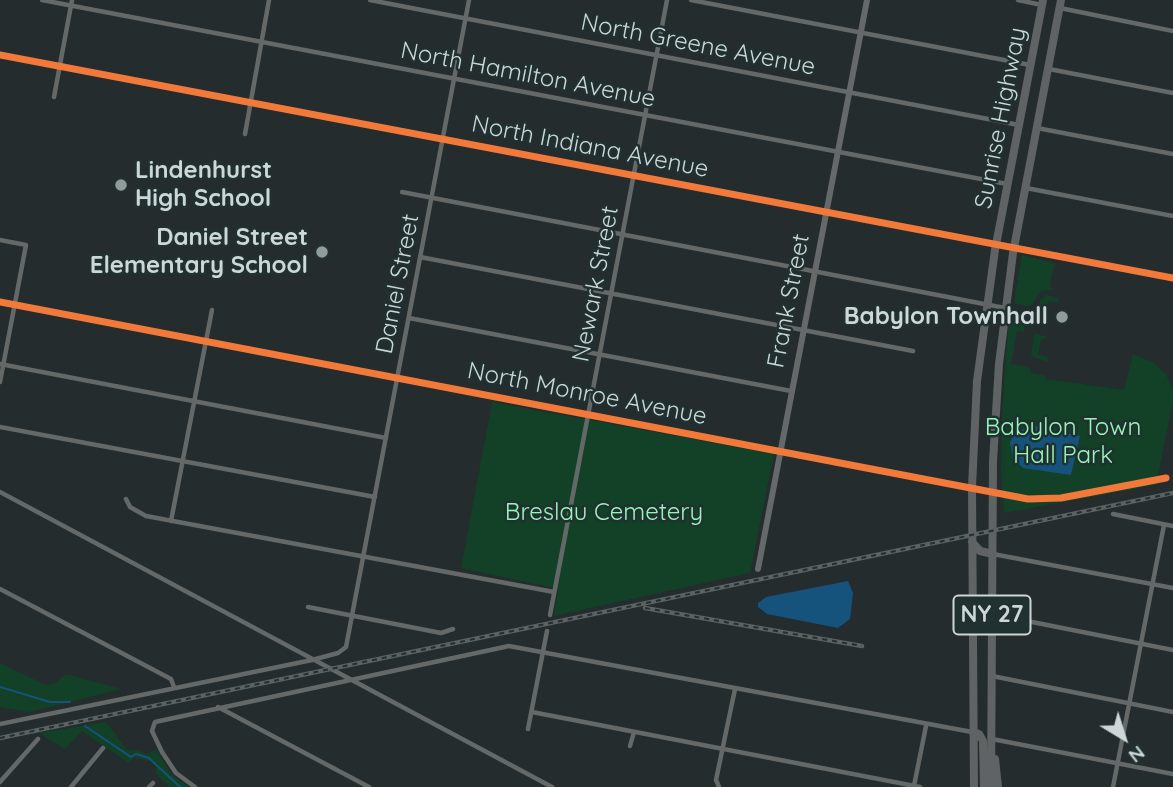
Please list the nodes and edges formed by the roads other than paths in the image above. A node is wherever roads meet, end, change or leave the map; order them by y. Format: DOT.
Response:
graph roads {
  1 [pos="42,0"];
  2 [pos="269,0"];
  3 [pos="370,0"];
  4 [pos="468,0"];
  5 [pos="667,0"];
  6 [pos="691,0"];
  7 [pos="867,0"];
  8 [pos="1018,0"];
  9 [pos="1043,2"];
  10 [pos="72,3"];
  11 [pos="1060,4"];
  12 [pos="465,18"];
  13 [pos="1173,31"];
  14 [pos="861,32"];
  15 [pos="264,42"];
  16 [pos="0,55"];
  17 [pos="656,55"];
  18 [pos="1031,65"];
  19 [pos="60,67"];
  20 [pos="1048,69"];
  21 [pos="455,78"];
  22 [pos="849,92"];
  23 [pos="1173,93"];
  24 [pos="54,97"];
  25 [pos="252,102"];
  26 [pos="645,115"];
  27 [pos="1020,125"];
  28 [pos="1036,128"];
  29 [pos="245,134"];
  30 [pos="443,138"];
  31 [pos="838,151"];
  32 [pos="1173,155"];
  33 [pos="634,174"];
  34 [pos="1008,184"];
  35 [pos="1025,188"];
  36 [pos="402,192"];
  37 [pos="432,197"];
  38 [pos="826,211"];
  39 [pos="1173,216"];
  40 [pos="623,234"];
  41 [pos="0,240"];
  42 [pos="996,244"];
  43 [pos="1014,248"];
  44 [pos="421,257"];
  45 [pos="814,270"];
  46 [pos="1173,278"];
  47 [pos="611,294"];
  48 [pos="0,302"];
  49 [pos="986,304"];
  50 [pos="15,305"];
  51 [pos="1005,308"];
  52 [pos="212,310"];
  53 [pos="409,318"];
  54 [pos="804,330"];
  55 [pos="205,340"];
  56 [pos="913,351"];
  57 [pos="600,354"];
  58 [pos="2,364"];
  59 [pos="398,378"];
  60 [pos="0,383"];
  61 [pos="792,391"];
  62 [pos="195,400"];
  63 [pos="589,414"];
  64 [pos="0,426"];
  65 [pos="386,438"];
  66 [pos="781,450"];
  67 [pos="184,461"];
  68 [pos="1166,478"];
  69 [pos="972,487"];
  70 [pos="993,491"];
  71 [pos="0,492"];
  72 [pos="375,497"];
  73 [pos="125,499"];
  74 [pos="1113,514"];
  75 [pos="171,521"];
  76 [pos="1164,525"];
  77 [pos="1173,526"];
  78 [pos="972,542"];
  79 [pos="993,554"];
  80 [pos="364,557"];
  81 [pos="758,569"];
  82 [pos="1152,583"];
  83 [pos="1173,588"];
  84 [pos="0,589"];
  85 [pos="554,592"];
  86 [pos="307,607"];
  87 [pos="992,614"];
  88 [pos="550,615"];
  89 [pos="352,617"];
  90 [pos="453,629"];
  91 [pos="547,631"];
  92 [pos="1140,643"];
  93 [pos="1173,650"];
  94 [pos="543,653"];
  95 [pos="312,660"];
  96 [pos="990,676"];
  97 [pos="347,680"];
  98 [pos="174,687"];
  99 [pos="735,689"];
  100 [pos="1129,704"];
  101 [pos="216,706"];
  102 [pos="532,712"];
  103 [pos="1173,712"];
  104 [pos="0,724"];
  105 [pos="926,726"];
  106 [pos="528,729"];
  107 [pos="634,732"];
  108 [pos="973,732"];
  109 [pos="991,738"];
  110 [pos="38,739"];
  111 [pos="629,747"];
  112 [pos="103,748"];
  113 [pos="723,749"];
  114 [pos="1118,763"];
  115 [pos="1173,774"];
  116 [pos="0,782"];
  117 [pos="917,786"];
  118 [pos="71,787"];
  119 [pos="195,787"];
  120 [pos="369,787"];
  121 [pos="551,787"];
  122 [pos="719,787"];
  123 [pos="972,787"];
  124 [pos="984,787"];
  125 [pos="991,787"];
  126 [pos="998,787"];
  127 [pos="1113,787"];
  1 -- 10 [label="street, North Hamilton Avenue"];
  2 -- 15 [label="street"];
  3 -- 12 [label="street, North Greene Avenue"];
  4 -- 12 [label="street, Daniel Street"];
  5 -- 17 [label="street, Newark Street"];
  6 -- 14 [label="street"];
  7 -- 14 [label="street, Frank Street"];
  8 -- 9 [label="street"];
  9 -- 18 [label="highway, Sunrise Highway / NY 27"];
  10 -- 15 [label="street, North Hamilton Avenue"];
  10 -- 19 [label="street"];
  11 -- 13 [label="street"];
  11 -- 20 [label="highway, Sunrise Highway / NY 27"];
  12 -- 17 [label="street, North Greene Avenue"];
  12 -- 21 [label="street, Daniel Street"];
  14 -- 18 [label="street"];
  14 -- 22 [label="street, Frank Street"];
  15 -- 21 [label="street, North Hamilton Avenue"];
  15 -- 25 [label="street"];
  16 -- 19 [label="street, North Indiana Avenue"];
  17 -- 22 [label="street, North Greene Avenue"];
  17 -- 26 [label="street, Newark Street"];
  18 -- 27 [label="highway, Sunrise Highway / NY 27"];
  19 -- 24 [label="street"];
  19 -- 25 [label="street, North Indiana Avenue"];
  20 -- 23 [label="street"];
  20 -- 28 [label="highway, Sunrise Highway / NY 27"];
  21 -- 26 [label="street, North Hamilton Avenue"];
  21 -- 30 [label="street, Daniel Street"];
  22 -- 27 [label="street, North Greene Avenue"];
  22 -- 31 [label="street, Frank Street"];
  25 -- 29 [label="street"];
  25 -- 30 [label="street, North Indiana Avenue"];
  26 -- 31 [label="street, North Hamilton Avenue"];
  26 -- 33 [label="street, Newark Street"];
  27 -- 34 [label="highway, Sunrise Highway / NY 27"];
  28 -- 32 [label="street"];
  28 -- 35 [label="highway, Sunrise Highway / NY 27"];
  30 -- 33 [label="street, North Indiana Avenue"];
  30 -- 37 [label="street, Daniel Street"];
  31 -- 34 [label="street, North Hamilton Avenue"];
  31 -- 38 [label="street, Frank Street"];
  33 -- 38 [label="street, North Indiana Avenue"];
  33 -- 40 [label="street, Newark Street"];
  34 -- 42 [label="highway, Sunrise Highway / NY 27"];
  35 -- 39 [label="street"];
  35 -- 43 [label="highway, Sunrise Highway / NY 27"];
  36 -- 37 [label="street"];
  37 -- 40 [label="street"];
  37 -- 44 [label="street, Daniel Street"];
  38 -- 42 [label="street, North Indiana Avenue"];
  38 -- 45 [label="street, Frank Street"];
  40 -- 45 [label="street"];
  40 -- 47 [label="street, Newark Street"];
  41 -- 50 [label="street"];
  42 -- 43 [label="street, North Indiana Avenue"];
  42 -- 49 [label="highway, Sunrise Highway / NY 27"];
  43 -- 46 [label="street, North Indiana Avenue"];
  43 -- 51 [label="highway, Sunrise Highway / NY 27"];
  44 -- 47 [label="street"];
  44 -- 53 [label="street, Daniel Street"];
  45 -- 49 [label="street"];
  45 -- 54 [label="street, Frank Street"];
  47 -- 54 [label="street"];
  47 -- 57 [label="street, Newark Street"];
  48 -- 50 [label="street, North Monroe Avenue"];
  49 -- 51 [label="street"];
  49 -- 69 [label="highway, Sunrise Highway / NY 27"];
  50 -- 55 [label="street, North Monroe Avenue"];
  50 -- 58 [label="street"];
  51 -- 70 [label="highway, Sunrise Highway / NY 27"];
  52 -- 55 [label="street"];
  53 -- 57 [label="street"];
  53 -- 59 [label="street, Daniel Street"];
  54 -- 56 [label="street"];
  54 -- 61 [label="street, Frank Street"];
  55 -- 59 [label="street, North Monroe Avenue"];
  55 -- 62 [label="street"];
  57 -- 61 [label="street"];
  57 -- 63 [label="street, Newark Street"];
  58 -- 60 [label="street"];
  58 -- 62 [label="street"];
  59 -- 63 [label="street, North Monroe Avenue"];
  59 -- 65 [label="street, Daniel Street"];
  61 -- 66 [label="street, Frank Street"];
  62 -- 65 [label="street"];
  62 -- 67 [label="street"];
  63 -- 66 [label="street, North Monroe Avenue"];
  63 -- 85 [label="street, Newark Street"];
  64 -- 67 [label="street"];
  65 -- 72 [label="street, Daniel Street"];
  66 -- 69 [label="street, North Monroe Avenue"];
  66 -- 81 [label="street, Frank Street"];
  67 -- 72 [label="street"];
  67 -- 75 [label="street"];
  68 -- 70 [label="street, North Monroe Avenue"];
  69 -- 70 [label="street, North Monroe Avenue"];
  69 -- 78 [label="highway, Sunrise Highway / NY 27"];
  70 -- 79 [label="highway, Sunrise Highway / NY 27"];
  71 -- 95 [label="street"];
  72 -- 80 [label="street, Daniel Street"];
  73 -- 75 [label="street"];
  74 -- 76 [label="street"];
  75 -- 80 [label="street"];
  76 -- 77 [label="street"];
  76 -- 82 [label="street"];
  78 -- 79 [label="highway"];
  78 -- 108 [label="highway, Sunrise Highway / NY 27"];
  79 -- 82 [label="street"];
  79 -- 87 [label="highway, Sunrise Highway / NY 27"];
  80 -- 85 [label="street"];
  80 -- 89 [label="street, Daniel Street"];
  82 -- 83 [label="street"];
  82 -- 92 [label="street"];
  84 -- 98 [label="street"];
  85 -- 88 [label="street, Newark Street"];
  86 -- 89 [label="street"];
  87 -- 92 [label="street"];
  87 -- 96 [label="highway, Sunrise Highway / NY 27"];
  89 -- 90 [label="street"];
  89 -- 95 [label="street, Daniel Street"];
  91 -- 94 [label="street"];
  92 -- 93 [label="street"];
  92 -- 100 [label="street"];
  94 -- 97 [label="street"];
  94 -- 99 [label="street"];
  94 -- 102 [label="street"];
  95 -- 97 [label="street"];
  95 -- 98 [label="street"];
  96 -- 100 [label="street"];
  96 -- 109 [label="highway, Sunrise Highway / NY 27"];
  97 -- 101 [label="street"];
  97 -- 121 [label="street"];
  98 -- 104 [label="street"];
  99 -- 105 [label="street"];
  99 -- 113 [label="street"];
  100 -- 103 [label="street"];
  100 -- 114 [label="street"];
  101 -- 119 [label="street"];
  101 -- 120 [label="street"];
  102 -- 106 [label="street"];
  102 -- 107 [label="street"];
  105 -- 108 [label="street"];
  105 -- 117 [label="street"];
  107 -- 111 [label="street"];
  107 -- 113 [label="street"];
  108 -- 123 [label="highway, Sunrise Highway / NY 27"];
  108 -- 124 [label="highway"];
  109 -- 114 [label="street"];
  109 -- 125 [label="highway, Sunrise Highway / NY 27"];
  109 -- 126 [label="highway"];
  110 -- 116 [label="street"];
  112 -- 118 [label="street"];
  113 -- 117 [label="street"];
  113 -- 122 [label="street"];
  114 -- 115 [label="street"];
  114 -- 127 [label="street"];
}
